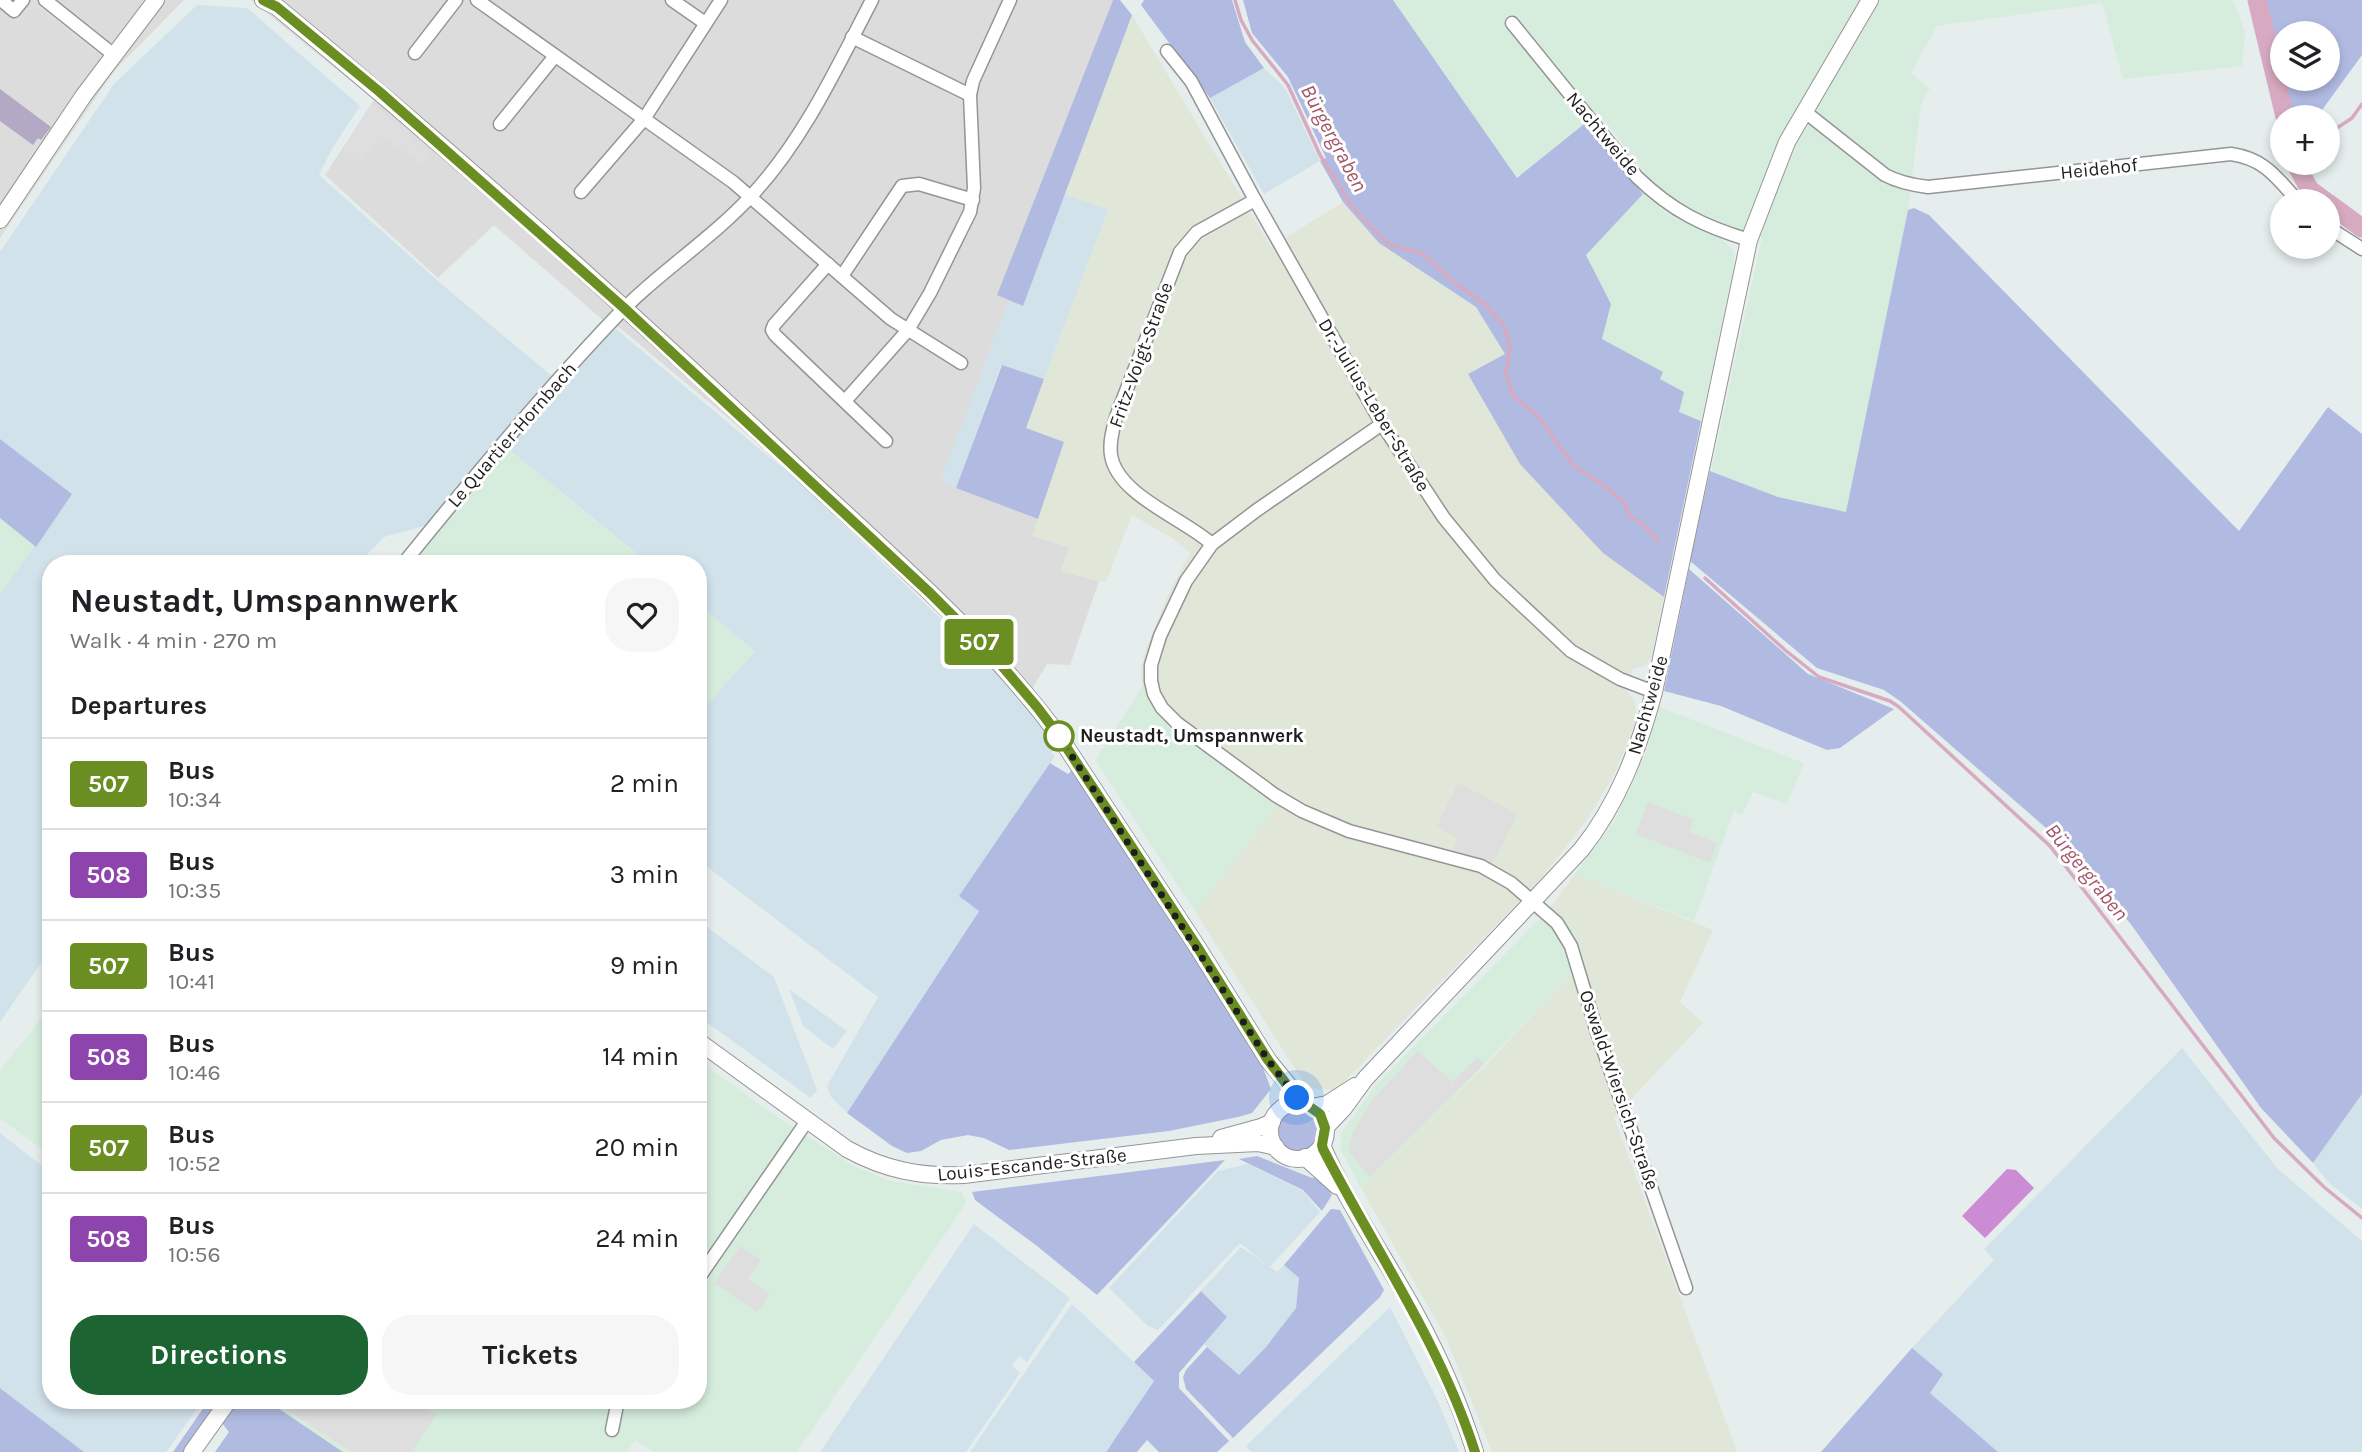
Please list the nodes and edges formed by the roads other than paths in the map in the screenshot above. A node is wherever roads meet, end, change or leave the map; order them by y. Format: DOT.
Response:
graph roads {
  1 [pos="1,0"];
  2 [pos="23,0"];
  3 [pos="45,0"];
  4 [pos="156,0"];
  5 [pos="168,0"];
  6 [pos="456,0"];
  7 [pos="477,0"];
  8 [pos="672,0"];
  9 [pos="721,0"];
  10 [pos="872,0"];
  11 [pos="1010,0"];
  12 [pos="1870,0"];
  13 [pos="270,2"];
  14 [pos="705,23"];
  15 [pos="1512,23"];
  16 [pos="129,36"];
  17 [pos="852,37"];
  18 [pos="1167,51"];
  19 [pos="415,53"];
  20 [pos="114,55"];
  21 [pos="555,56"];
  22 [pos="970,94"];
  23 [pos="1804,111"];
  24 [pos="644,119"];
  25 [pos="500,124"];
  26 [pos="2287,189"];
  27 [pos="581,192"];
  28 [pos="751,196"];
  29 [pos="973,200"];
  30 [pos="1255,200"];
  31 [pos="0,220"];
  32 [pos="2340,235"];
  33 [pos="1749,240"];
  34 [pos="2362,249"];
  35 [pos="828,264"];
  36 [pos="842,276"];
  37 [pos="624,308"];
  38 [pos="908,330"];
  39 [pos="961,363"];
  40 [pos="845,401"];
  41 [pos="1382,424"];
  42 [pos="886,441"];
  43 [pos="1212,544"];
  44 [pos="410,555"];
  45 [pos="1654,692"];
  46 [pos="1533,902"];
  47 [pos="707,1048"];
  48 [pos="1268,1060"];
  49 [pos="1366,1079"];
  50 [pos="1307,1105"];
  51 [pos="1274,1117"];
  52 [pos="807,1121"];
  53 [pos="1325,1128"];
  54 [pos="1322,1145"];
  55 [pos="1196,1146"];
  56 [pos="1276,1147"];
  57 [pos="1305,1157"];
  58 [pos="1349,1198"];
  59 [pos="707,1266"];
  60 [pos="1686,1288"];
  61 [pos="223,1409"];
  62 [pos="616,1409"];
  63 [pos="612,1430"];
  64 [pos="192,1452"];
  65 [pos="1475,1452"];
  1 -- 2 [label="street"];
  3 -- 20 [label="street"];
  4 -- 16 [label="street"];
  5 -- 16 [label="street"];
  6 -- 19 [label="street"];
  7 -- 21 [label="street"];
  8 -- 14 [label="street"];
  9 -- 14 [label="street"];
  10 -- 17 [label="street, Le Quartier-Hornbach"];
  11 -- 22 [label="street"];
  12 -- 23 [label="street, Nachtweide"];
  13 -- 37 [label="street"];
  14 -- 24 [label="street"];
  15 -- 33 [label="street, Nachtweide"];
  16 -- 20 [label="street"];
  17 -- 22 [label="street"];
  17 -- 28 [label="street, Le Quartier-Hornbach"];
  18 -- 30 [label="street, Dr.-Julius-Leber-Straße"];
  20 -- 31 [label="street"];
  21 -- 24 [label="street"];
  21 -- 25 [label="street"];
  22 -- 29 [label="street"];
  23 -- 26 [label="street, Heidehof"];
  23 -- 33 [label="street, Nachtweide"];
  24 -- 27 [label="street"];
  24 -- 28 [label="street"];
  28 -- 35 [label="street"];
  28 -- 37 [label="street, Le Quartier-Hornbach"];
  29 -- 36 [label="street"];
  29 -- 38 [label="street"];
  30 -- 41 [label="street, Dr.-Julius-Leber-Straße"];
  30 -- 43 [label="street, Fritz-Voigt-Straße"];
  32 -- 34 [label="street"];
  33 -- 45 [label="street, Nachtweide"];
  35 -- 36 [label="street"];
  35 -- 40 [label="street"];
  36 -- 38 [label="street"];
  37 -- 44 [label="street, Le Quartier-Hornbach"];
  37 -- 48 [label="street"];
  38 -- 39 [label="street"];
  38 -- 40 [label="street"];
  40 -- 42 [label="street"];
  41 -- 43 [label="street, Oswald-Wiersich-Straße"];
  41 -- 45 [label="street, Dr.-Julius-Leber-Straße"];
  43 -- 46 [label="street, Oswald-Wiersich-Straße"];
  45 -- 46 [label="street, Nachtweide"];
  46 -- 49 [label="street, Nachtweide"];
  46 -- 60 [label="street, Oswald-Wiersich-Straße"];
  47 -- 52 [label="street, Louis-Escande-Straße"];
  48 -- 50 [label="street"];
  48 -- 51 [label="street"];
  49 -- 50 [label="street, Nachtweide"];
  49 -- 53 [label="street, Nachtweide"];
  50 -- 51 [label="street"];
  50 -- 53 [label="street"];
  51 -- 55 [label="street, Louis-Escande-Straße"];
  51 -- 56 [label="street"];
  52 -- 55 [label="street, Louis-Escande-Straße"];
  52 -- 59 [label="street"];
  53 -- 54 [label="street"];
  54 -- 57 [label="street"];
  54 -- 58 [label="street"];
  55 -- 56 [label="street, Louis-Escande-Straße"];
  56 -- 57 [label="street"];
  57 -- 58 [label="street"];
  58 -- 65 [label="street"];
  61 -- 64 [label="street"];
  62 -- 63 [label="street"];
}
